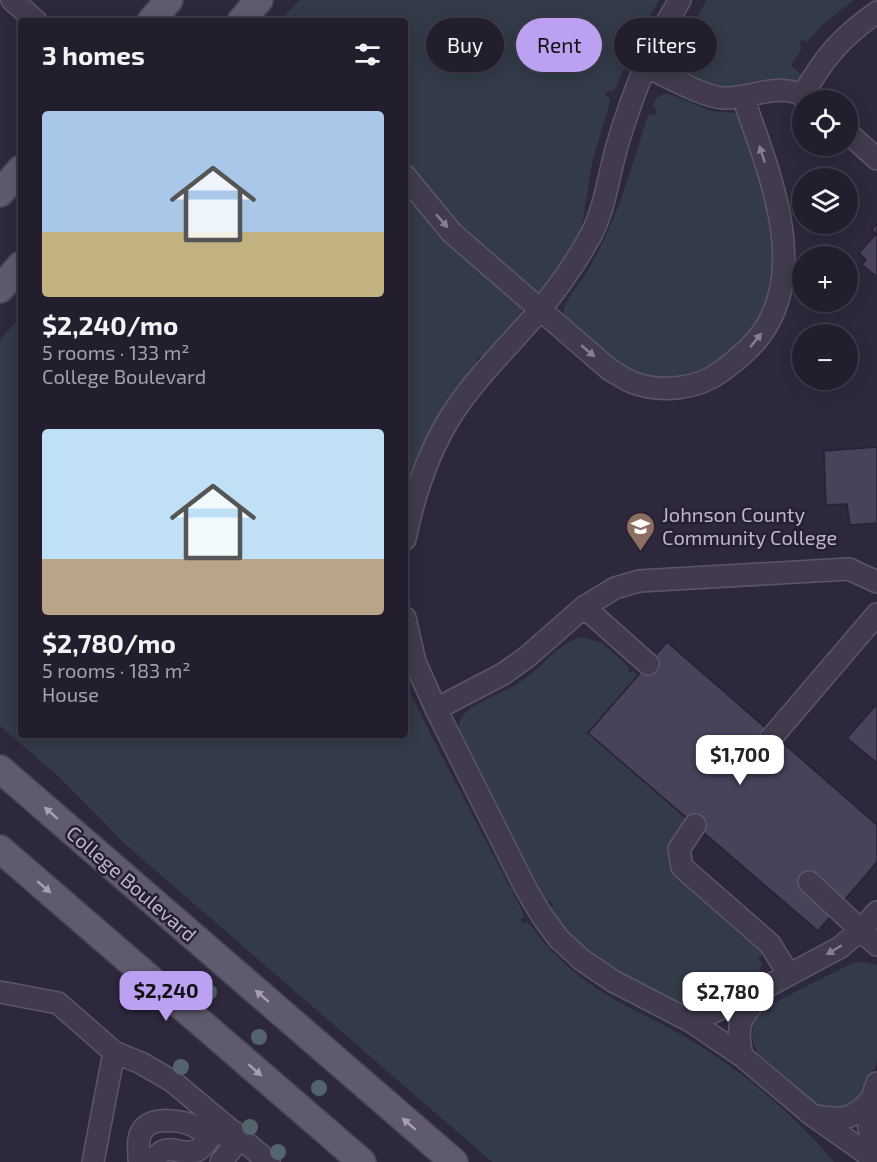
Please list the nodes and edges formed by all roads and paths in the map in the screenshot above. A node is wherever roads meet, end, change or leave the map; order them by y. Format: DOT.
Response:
graph roads {
  1 [pos="12,0"];
  2 [pos="170,0"];
  3 [pos="259,0"];
  4 [pos="680,0"];
  5 [pos="877,12"];
  6 [pos="33,18"];
  7 [pos="154,18"];
  8 [pos="243,18"];
  9 [pos="669,18"];
  10 [pos="643,72"];
  11 [pos="658,72"];
  12 [pos="809,90"];
  13 [pos="792,93"];
  14 [pos="743,97"];
  15 [pos="858,142"];
  16 [pos="877,159"];
  17 [pos="18,172"];
  18 [pos="408,180"];
  19 [pos="0,193"];
  20 [pos="18,268"];
  21 [pos="0,288"];
  22 [pos="540,310"];
  23 [pos="408,524"];
  24 [pos="877,582"];
  25 [pos="584,607"];
  26 [pos="877,614"];
  27 [pos="408,631"];
  28 [pos="648,664"];
  29 [pos="436,709"];
  30 [pos="755,757"];
  31 [pos="0,769"];
  32 [pos="694,825"];
  33 [pos="0,849"];
  34 [pos="809,882"];
  35 [pos="877,912"];
  36 [pos="860,931"];
  37 [pos="877,945"];
  38 [pos="789,975"];
  39 [pos="766,987"];
  40 [pos="0,992"];
  41 [pos="692,1022"];
  42 [pos="114,1052"];
  43 [pos="742,1056"];
  44 [pos="874,1091"];
  45 [pos="812,1115"];
  46 [pos="193,1138"];
  47 [pos="227,1153"];
  48 [pos="877,1153"];
  49 [pos="143,1161"];
  50 [pos="877,1161"];
  51 [pos="93,1162"];
  52 [pos="250,1162"];
  53 [pos="269,1162"];
  54 [pos="362,1162"];
  55 [pos="454,1162"];
  56 [pos="852,1162"];
  1 -- 6 [label="street"];
  2 -- 7 [label="main road"];
  3 -- 8 [label="main road"];
  4 -- 9 [label="street"];
  5 -- 12 [label="street"];
  10 -- 22 [label="street"];
  11 -- 14 [label="street"];
  13 -- 14 [label="street"];
  22 -- 14 [label="street, one-way"];
  15 -- 16 [label="street"];
  17 -- 19 [label="main road"];
  18 -- 22 [label="street, one-way"];
  20 -- 21 [label="main road"];
  22 -- 23 [label="street"];
  24 -- 25 [label="street"];
  25 -- 28 [label="street"];
  25 -- 29 [label="street"];
  26 -- 30 [label="street"];
  27 -- 29 [label="street"];
  29 -- 41 [label="street"];
  55 -- 31 [label="main road, College Boulevard, one-way"];
  32 -- 38 [label="street"];
  33 -- 54 [label="main road, one-way"];
  34 -- 36 [label="street"];
  35 -- 36 [label="street"];
  36 -- 37 [label="street"];
  36 -- 38 [label="street, one-way"];
  38 -- 39 [label="street"];
  39 -- 41 [label="street"];
  39 -- 43 [label="street"];
  40 -- 42 [label="street"];
  41 -- 43 [label="street"];
  42 -- 47 [label="street"];
  42 -- 51 [label="street"];
  43 -- 45 [label="street"];
  44 -- 45 [label="street"];
  44 -- 48 [label="street"];
  45 -- 50 [label="street"];
  45 -- 56 [label="street"];
  46 -- 47 [label="street"];
  46 -- 49 [label="street"];
  46 -- 49 [label="street"];
  47 -- 52 [label="street"];
  47 -- 53 [label="street"];
}
